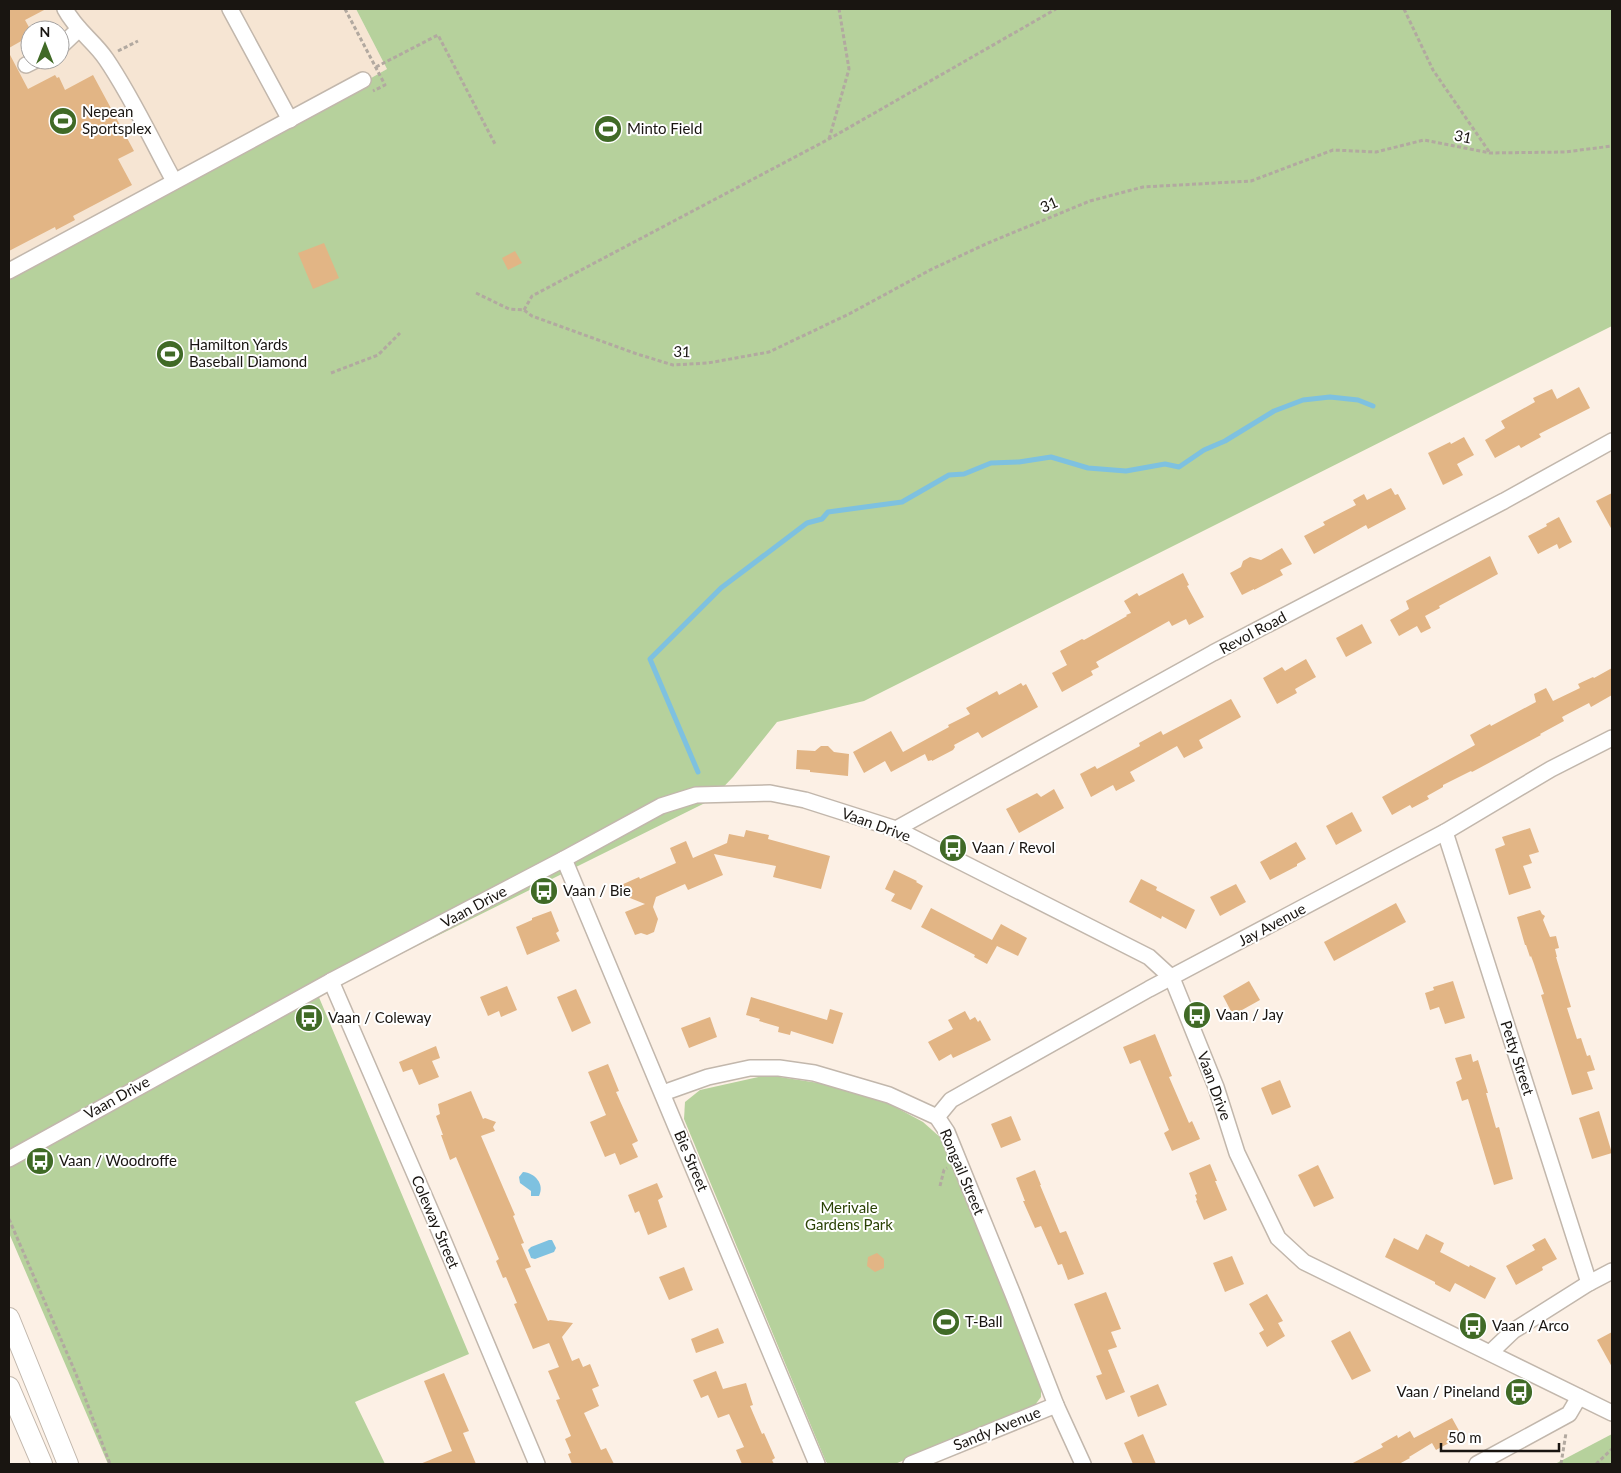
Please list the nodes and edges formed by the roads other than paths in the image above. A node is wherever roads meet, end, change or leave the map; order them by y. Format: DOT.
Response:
graph roads {
  1 [pos="65,9"];
  2 [pos="230,9"];
  3 [pos="79,30"];
  4 [pos="70,38"];
  5 [pos="363,80"];
  6 [pos="290,120"];
  7 [pos="174,181"];
  8 [pos="9,271"];
  9 [pos="1612,441"];
  10 [pos="1612,738"];
  11 [pos="896,829"];
  12 [pos="1445,832"];
  13 [pos="564,859"];
  14 [pos="1172,978"];
  15 [pos="332,981"];
  16 [pos="663,1093"];
  17 [pos="937,1117"];
  18 [pos="9,1159"];
  19 [pos="1612,1271"];
  20 [pos="1589,1283"];
  21 [pos="9,1318"];
  22 [pos="1491,1352"];
  23 [pos="9,1386"];
  24 [pos="1579,1397"];
  25 [pos="1056,1405"];
  26 [pos="1612,1413"];
  27 [pos="42,1464"];
  28 [pos="68,1464"];
  29 [pos="537,1464"];
  30 [pos="817,1464"];
  31 [pos="912,1464"];
  32 [pos="1083,1464"];
  33 [pos="1477,1464"];
  1 -- 3 [label="street"];
  2 -- 6 [label="street"];
  3 -- 4 [label="street"];
  3 -- 7 [label="street"];
  5 -- 6 [label="street"];
  6 -- 7 [label="street"];
  7 -- 8 [label="street"];
  9 -- 11 [label="street, Revol Road"];
  10 -- 12 [label="street, Jay Avenue"];
  11 -- 13 [label="street, Vaan Drive"];
  11 -- 14 [label="street, Vaan Drive"];
  12 -- 14 [label="street, Jay Avenue"];
  12 -- 20 [label="street, Petty Street"];
  13 -- 15 [label="street, Vaan Drive"];
  13 -- 16 [label="street, Bie Street"];
  14 -- 17 [label="street, Jay Avenue"];
  14 -- 22 [label="street, Vaan Drive"];
  15 -- 18 [label="street, Vaan Drive"];
  15 -- 29 [label="street, Coleway Street"];
  16 -- 17 [label="street, Rongail Street"];
  16 -- 30 [label="street, Bie Street"];
  17 -- 25 [label="street, Rongail Street"];
  19 -- 20 [label="street"];
  20 -- 22 [label="street"];
  21 -- 28 [label="main road"];
  22 -- 24 [label="street, Vaan Drive"];
  23 -- 27 [label="main road"];
  24 -- 26 [label="street, Vaan Drive"];
  24 -- 33 [label="street"];
  25 -- 31 [label="street, Sandy Avenue"];
  25 -- 32 [label="street, Rongail Street"];
}
